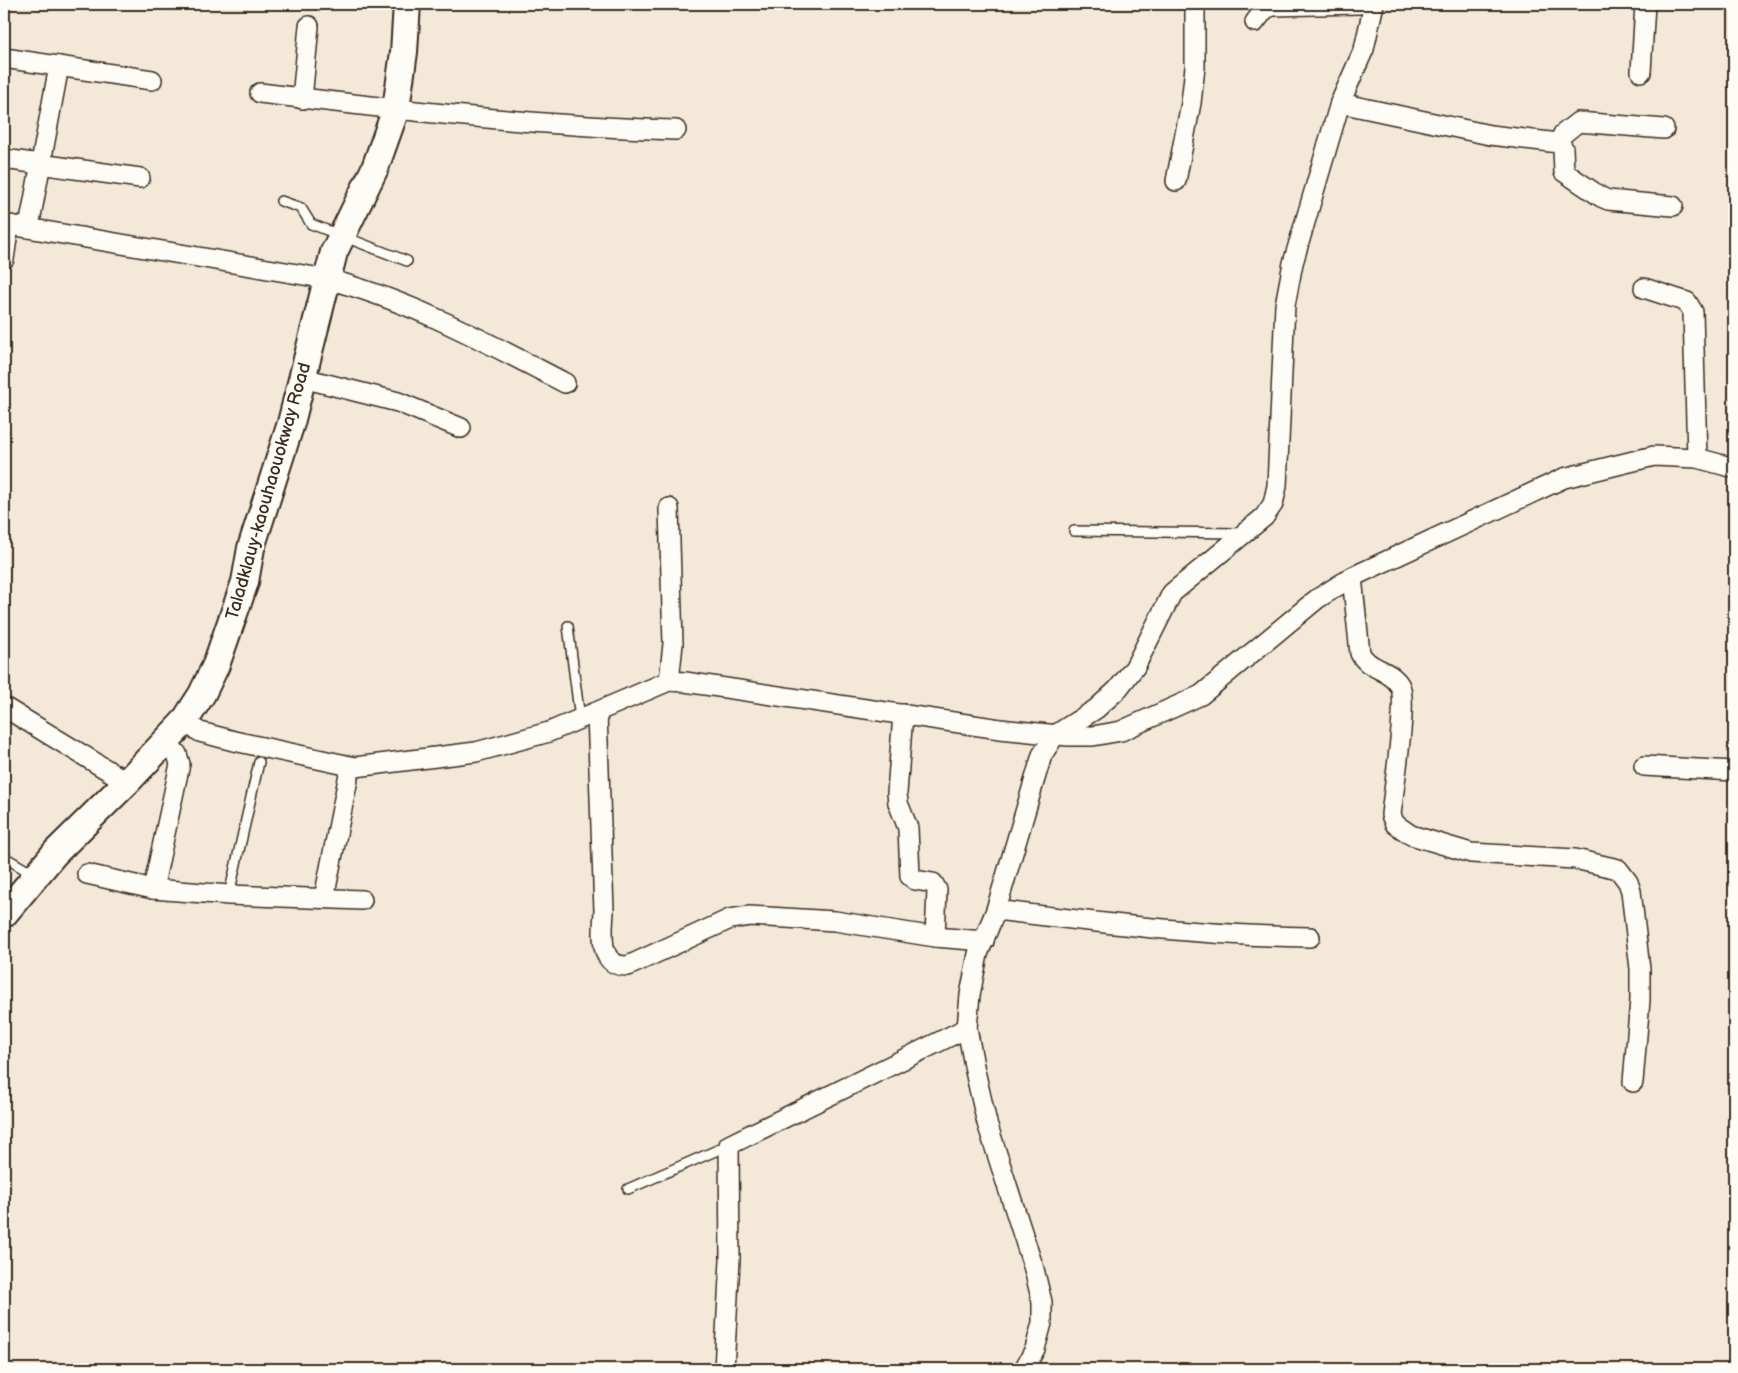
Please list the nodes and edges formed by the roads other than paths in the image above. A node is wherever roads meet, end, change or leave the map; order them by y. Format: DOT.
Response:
graph roads {
  1 [pos="407,4"];
  2 [pos="1195,4"];
  3 [pos="1359,4"];
  4 [pos="1374,4"];
  5 [pos="1645,4"];
  6 [pos="1255,22"];
  7 [pos="309,26"];
  8 [pos="4,58"];
  9 [pos="59,66"];
  10 [pos="1641,72"];
  11 [pos="152,80"];
  12 [pos="260,94"];
  13 [pos="302,98"];
  14 [pos="1340,103"];
  15 [pos="396,109"];
  16 [pos="1664,129"];
  17 [pos="676,130"];
  18 [pos="1559,143"];
  19 [pos="4,159"];
  20 [pos="40,164"];
  21 [pos="140,178"];
  22 [pos="1176,181"];
  23 [pos="281,201"];
  24 [pos="1672,206"];
  25 [pos="6,224"];
  26 [pos="29,227"];
  27 [pos="342,235"];
  28 [pos="4,259"];
  29 [pos="407,262"];
  30 [pos="327,279"];
  31 [pos="1644,288"];
  32 [pos="303,378"];
  33 [pos="565,383"];
  34 [pos="461,428"];
  35 [pos="1697,458"];
  36 [pos="1734,468"];
  37 [pos="669,508"];
  38 [pos="1074,531"];
  39 [pos="1245,533"];
  40 [pos="1352,577"];
  41 [pos="568,626"];
  42 [pos="669,681"];
  43 [pos="4,707"];
  44 [pos="902,714"];
  45 [pos="588,716"];
  46 [pos="184,722"];
  47 [pos="1055,735"];
  48 [pos="166,742"];
  49 [pos="259,762"];
  50 [pos="1644,766"];
  51 [pos="1734,771"];
  52 [pos="348,779"];
  53 [pos="127,782"];
  54 [pos="4,857"];
  55 [pos="87,874"];
  56 [pos="36,876"];
  57 [pos="153,889"];
  58 [pos="229,895"];
  59 [pos="324,898"];
  60 [pos="362,900"];
  61 [pos="996,910"];
  62 [pos="4,914"];
  63 [pos="935,937"];
  64 [pos="1310,937"];
  65 [pos="984,942"];
  66 [pos="968,1028"];
  67 [pos="1633,1082"];
  68 [pos="729,1145"];
  69 [pos="628,1189"];
  70 [pos="724,1369"];
  71 [pos="1024,1369"];
  1 -- 15 [label="street, Taladklauy-kaouhaouokway Road"];
  2 -- 22 [label="street"];
  3 -- 6 [label="street"];
  4 -- 14 [label="street"];
  5 -- 10 [label="street"];
  7 -- 13 [label="street"];
  8 -- 9 [label="street"];
  9 -- 11 [label="street"];
  9 -- 20 [label="street"];
  12 -- 13 [label="street"];
  13 -- 15 [label="street"];
  14 -- 18 [label="street"];
  14 -- 39 [label="street"];
  15 -- 17 [label="street"];
  15 -- 27 [label="street, Taladklauy-kaouhaouokway Road"];
  16 -- 18 [label="street"];
  18 -- 24 [label="street"];
  19 -- 20 [label="street"];
  20 -- 21 [label="street"];
  20 -- 26 [label="street"];
  23 -- 27 [label="lane"];
  25 -- 26 [label="street"];
  25 -- 28 [label="street"];
  26 -- 30 [label="street"];
  27 -- 29 [label="lane"];
  27 -- 30 [label="street, Taladklauy-kaouhaouokway Road"];
  30 -- 32 [label="street, Taladklauy-kaouhaouokway Road"];
  30 -- 33 [label="street"];
  31 -- 35 [label="street"];
  32 -- 34 [label="street"];
  32 -- 46 [label="street, Taladklauy-kaouhaouokway Road"];
  35 -- 36 [label="street"];
  35 -- 40 [label="street"];
  37 -- 42 [label="street"];
  38 -- 39 [label="lane"];
  39 -- 47 [label="street"];
  40 -- 47 [label="street"];
  40 -- 67 [label="street"];
  41 -- 45 [label="lane"];
  42 -- 44 [label="street"];
  42 -- 45 [label="street"];
  43 -- 53 [label="street"];
  44 -- 47 [label="street"];
  44 -- 63 [label="street"];
  45 -- 46 [label="street"];
  45 -- 63 [label="street"];
  46 -- 48 [label="street, Taladklauy-kaouhaouokway Road"];
  47 -- 61 [label="street"];
  48 -- 53 [label="street, Taladklauy-kaouhaouokway Road"];
  48 -- 57 [label="street"];
  49 -- 58 [label="lane"];
  50 -- 51 [label="street"];
  52 -- 59 [label="street"];
  53 -- 56 [label="street, Taladklauy-kaouhaouokway Road"];
  54 -- 56 [label="lane"];
  55 -- 57 [label="street"];
  56 -- 62 [label="street, Taladklauy-kaouhaouokway Road"];
  57 -- 58 [label="street"];
  58 -- 59 [label="street"];
  59 -- 60 [label="street"];
  61 -- 64 [label="street"];
  61 -- 65 [label="street"];
  63 -- 65 [label="street"];
  65 -- 66 [label="street"];
  66 -- 68 [label="street"];
  66 -- 71 [label="street"];
  68 -- 69 [label="lane"];
  68 -- 70 [label="street"];
}
